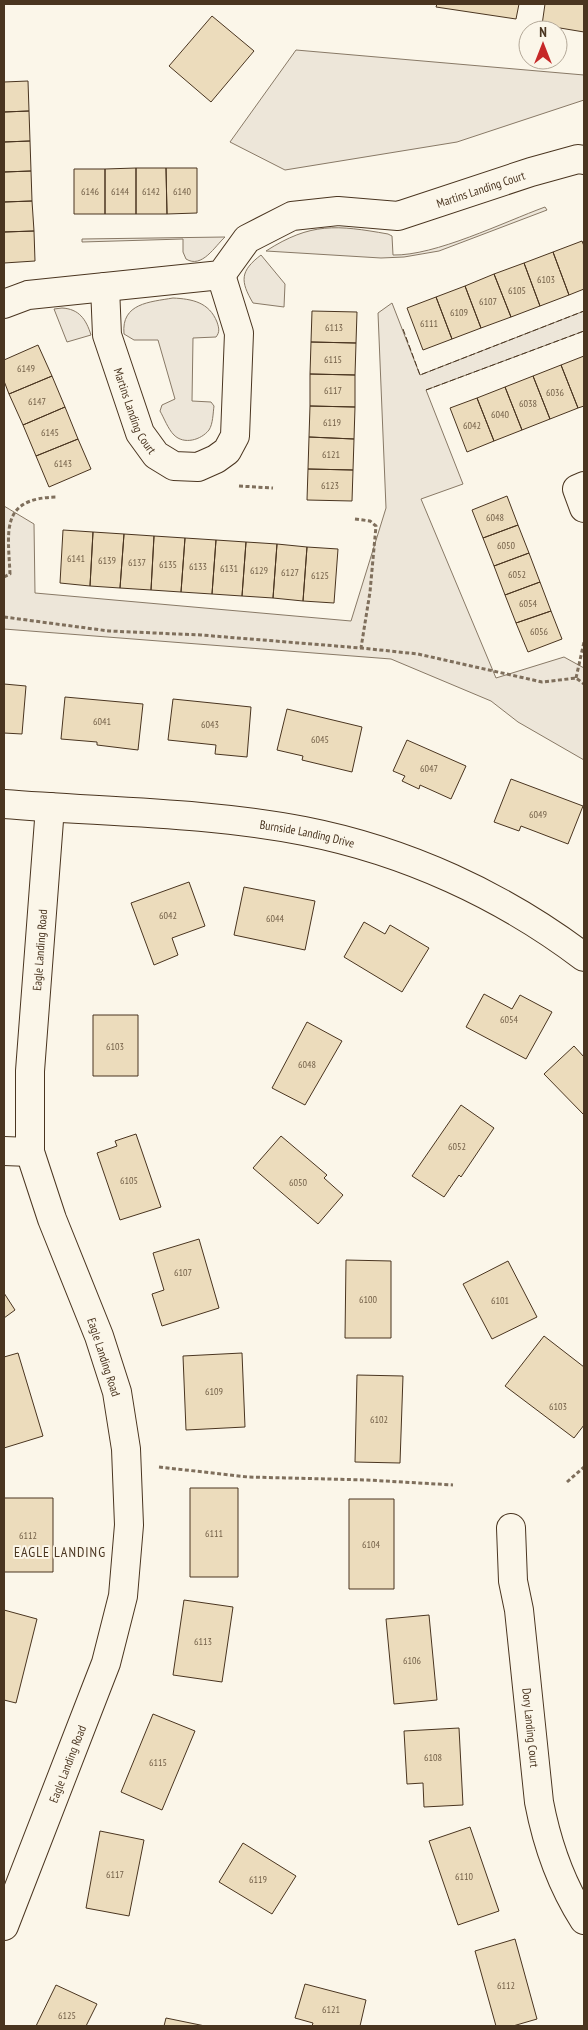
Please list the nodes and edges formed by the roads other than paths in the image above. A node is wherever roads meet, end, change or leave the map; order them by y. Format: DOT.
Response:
graph roads {
  1 [pos="584,160"];
  2 [pos="221,276"];
  3 [pos="105,286"];
  4 [pos="4,304"];
  5 [pos="584,486"];
  6 [pos="584,508"];
  7 [pos="4,804"];
  8 [pos="50,808"];
  9 [pos="584,957"];
  10 [pos="17,1152"];
  11 [pos="511,1528"];
  12 [pos="584,1920"];
  13 [pos="5,1921"];
  1 -- 2 [label="street, Martins Landing Court"];
  2 -- 3 [label="street"];
  2 -- 3 [label="street, Martins Landing Court"];
  3 -- 4 [label="street"];
  5 -- 6 [label="street"];
  7 -- 8 [label="street, Burnside Landing Drive"];
  8 -- 9 [label="street, Burnside Landing Drive"];
  8 -- 10 [label="street, Eagle Landing Road"];
  10 -- 13 [label="street, Eagle Landing Road"];
  11 -- 12 [label="street, Dory Landing Court"];
}
